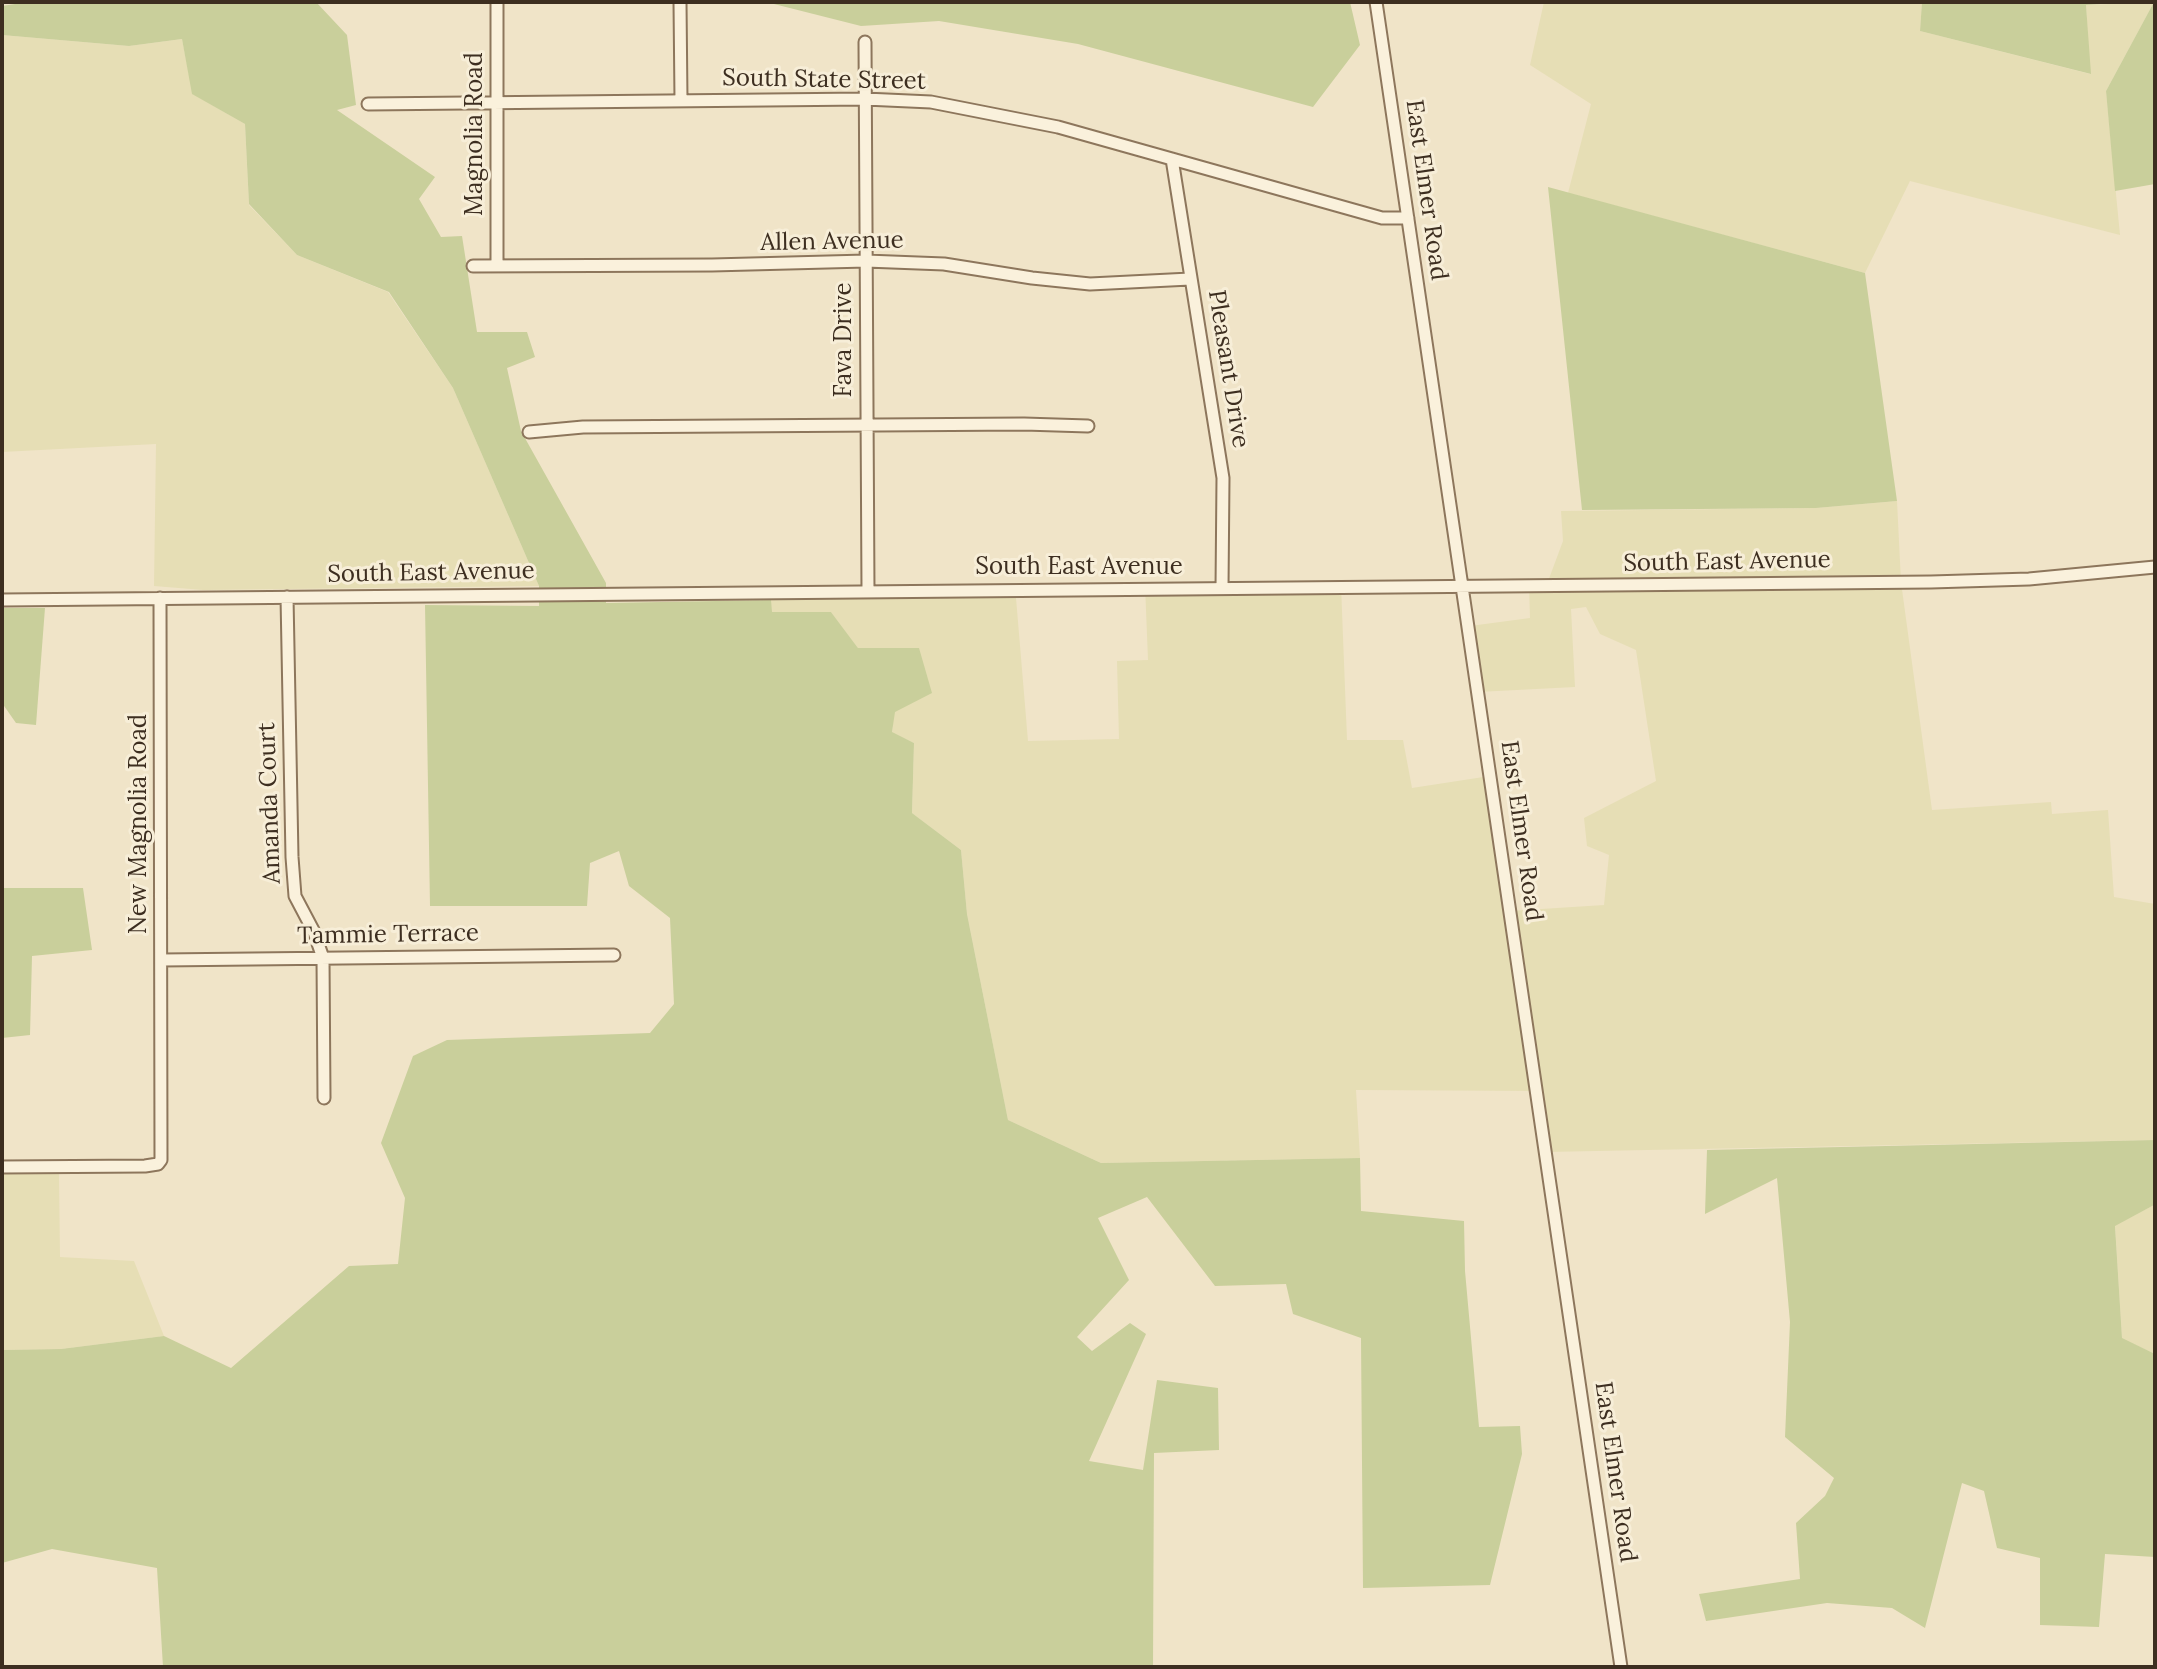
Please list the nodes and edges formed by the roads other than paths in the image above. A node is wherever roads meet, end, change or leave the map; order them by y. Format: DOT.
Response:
graph roads {
  1 [pos="497,2"];
  2 [pos="680,2"];
  3 [pos="1376,2"];
  4 [pos="865,42"];
  5 [pos="865,99"];
  6 [pos="681,100"];
  7 [pos="496,103"];
  8 [pos="368,104"];
  9 [pos="1172,159"];
  10 [pos="1408,218"];
  11 [pos="866,261"];
  12 [pos="473,266"];
  13 [pos="497,266"];
  14 [pos="1190,279"];
  15 [pos="1088,426"];
  16 [pos="867,427"];
  17 [pos="529,432"];
  18 [pos="2155,567"];
  19 [pos="1463,586"];
  20 [pos="1222,588"];
  21 [pos="868,590"];
  22 [pos="287,597"];
  23 [pos="160,598"];
  24 [pos="2,600"];
  25 [pos="614,955"];
  26 [pos="323,958"];
  27 [pos="162,960"];
  28 [pos="324,1098"];
  29 [pos="2,1167"];
  30 [pos="1621,1667"];
  1 -- 7 [label="street, Magnolia Road"];
  2 -- 6 [label="street"];
  3 -- 10 [label="street, East Elmer Road"];
  4 -- 5 [label="street, Fava Drive"];
  5 -- 6 [label="street, South State Street"];
  5 -- 9 [label="street, South State Street"];
  5 -- 11 [label="street, Fava Drive"];
  6 -- 7 [label="street, South State Street"];
  7 -- 8 [label="street, South State Street"];
  7 -- 13 [label="street, Magnolia Road"];
  9 -- 10 [label="street, South State Street"];
  9 -- 14 [label="street, Pleasant Drive"];
  10 -- 19 [label="street, East Elmer Road"];
  11 -- 13 [label="street, Allen Avenue"];
  11 -- 14 [label="street, Allen Avenue"];
  11 -- 16 [label="street, Fava Drive"];
  12 -- 13 [label="street, Allen Avenue"];
  14 -- 20 [label="street, Pleasant Drive"];
  15 -- 16 [label="street"];
  16 -- 17 [label="street"];
  16 -- 21 [label="street, Fava Drive"];
  18 -- 19 [label="street, South East Avenue"];
  19 -- 20 [label="street, South East Avenue"];
  19 -- 30 [label="street, East Elmer Road"];
  20 -- 21 [label="street, South East Avenue"];
  21 -- 22 [label="street, South East Avenue"];
  22 -- 23 [label="street, South East Avenue"];
  22 -- 26 [label="street, Amanda Court"];
  23 -- 24 [label="street, South East Avenue"];
  23 -- 27 [label="street, New Magnolia Road"];
  25 -- 26 [label="street, Tammie Terrace"];
  26 -- 27 [label="street, Tammie Terrace"];
  26 -- 28 [label="street, Amanda Court"];
  27 -- 29 [label="street, New Magnolia Road"];
}
